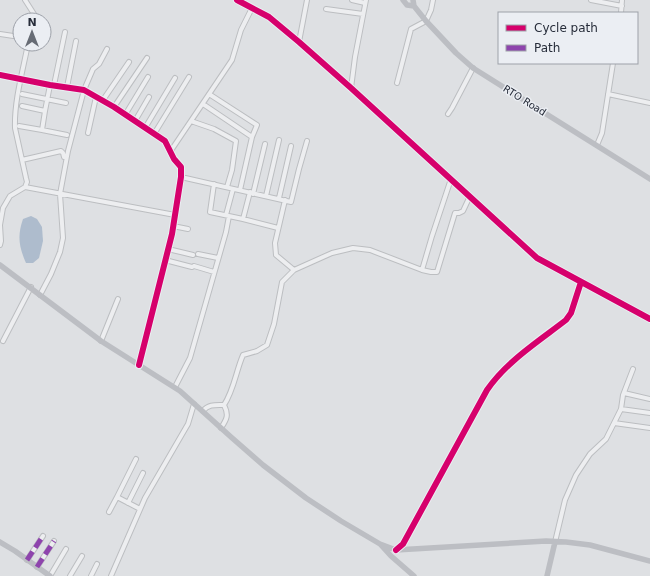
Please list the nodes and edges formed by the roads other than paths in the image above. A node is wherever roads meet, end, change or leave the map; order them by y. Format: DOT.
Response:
graph roads {
  1 [pos="25,0"];
  2 [pos="237,0"];
  3 [pos="307,0"];
  4 [pos="352,0"];
  5 [pos="403,0"];
  6 [pos="432,0"];
  7 [pos="591,0"];
  8 [pos="622,0"];
  9 [pos="366,1"];
  10 [pos="413,3"];
  11 [pos="622,6"];
  12 [pos="252,8"];
  13 [pos="326,9"];
  14 [pos="33,12"];
  15 [pos="621,12"];
  16 [pos="363,14"];
  17 [pos="426,21"];
  18 [pos="65,32"];
  19 [pos="0,34"];
  20 [pos="12,36"];
  21 [pos="76,41"];
  22 [pos="299,42"];
  23 [pos="107,49"];
  24 [pos="26,52"];
  25 [pos="147,58"];
  26 [pos="129,62"];
  27 [pos="613,64"];
  28 [pos="474,68"];
  29 [pos="0,75"];
  30 [pos="148,77"];
  31 [pos="188,77"];
  32 [pos="175,78"];
  33 [pos="21,79"];
  34 [pos="397,83"];
  35 [pos="52,85"];
  36 [pos="67,88"];
  37 [pos="351,88"];
  38 [pos="84,90"];
  39 [pos="22,94"];
  40 [pos="209,94"];
  41 [pos="608,94"];
  42 [pos="96,97"];
  43 [pos="149,97"];
  44 [pos="47,99"];
  45 [pos="103,100"];
  46 [pos="66,103"];
  47 [pos="650,103"];
  48 [pos="203,104"];
  49 [pos="22,106"];
  50 [pos="114,107"];
  51 [pos="45,111"];
  52 [pos="448,114"];
  53 [pos="125,115"];
  54 [pos="135,121"];
  55 [pos="191,121"];
  56 [pos="19,126"];
  57 [pos="145,128"];
  58 [pos="42,130"];
  59 [pos="88,134"];
  60 [pos="154,134"];
  61 [pos="67,135"];
  62 [pos="252,137"];
  63 [pos="279,140"];
  64 [pos="307,142"];
  65 [pos="265,144"];
  66 [pos="291,146"];
  67 [pos="597,146"];
  68 [pos="170,152"];
  69 [pos="64,157"];
  70 [pos="22,160"];
  71 [pos="181,177"];
  72 [pos="451,179"];
  73 [pos="650,179"];
  74 [pos="214,184"];
  75 [pos="24,187"];
  76 [pos="227,187"];
  77 [pos="233,188"];
  78 [pos="240,190"];
  79 [pos="252,193"];
  80 [pos="60,194"];
  81 [pos="266,196"];
  82 [pos="470,196"];
  83 [pos="280,198"];
  84 [pos="285,200"];
  85 [pos="175,215"];
  86 [pos="227,216"];
  87 [pos="243,219"];
  88 [pos="173,226"];
  89 [pos="278,228"];
  90 [pos="188,229"];
  91 [pos="0,245"];
  92 [pos="168,249"];
  93 [pos="218,258"];
  94 [pos="166,260"];
  95 [pos="0,265"];
  96 [pos="294,270"];
  97 [pos="422,270"];
  98 [pos="214,272"];
  99 [pos="581,282"];
  100 [pos="31,287"];
  101 [pos="40,295"];
  102 [pos="118,299"];
  103 [pos="650,319"];
  104 [pos="3,341"];
  105 [pos="101,341"];
  106 [pos="139,365"];
  107 [pos="633,369"];
  108 [pos="175,387"];
  109 [pos="624,393"];
  110 [pos="650,399"];
  111 [pos="194,404"];
  112 [pos="224,405"];
  113 [pos="622,408"];
  114 [pos="203,411"];
  115 [pos="650,413"];
  116 [pos="614,423"];
  117 [pos="221,428"];
  118 [pos="650,428"];
  119 [pos="136,459"];
  120 [pos="143,473"];
  121 [pos="117,497"];
  122 [pos="128,502"];
  123 [pos="140,509"];
  124 [pos="109,512"];
  125 [pos="43,536"];
  126 [pos="54,541"];
  127 [pos="0,542"];
  128 [pos="555,542"];
  129 [pos="380,544"];
  130 [pos="66,549"];
  131 [pos="396,550"];
  132 [pos="82,556"];
  133 [pos="27,560"];
  134 [pos="650,561"];
  135 [pos="97,564"];
  136 [pos="37,567"];
  137 [pos="50,576"];
  138 [pos="70,576"];
  139 [pos="91,576"];
  140 [pos="111,576"];
  141 [pos="414,576"];
  142 [pos="547,576"];
  1 -- 14 [label="street"];
  2 -- 12 [label="street"];
  3 -- 22 [label="street"];
  4 -- 9 [label="street"];
  5 -- 10 [label="street, RTO Road"];
  6 -- 17 [label="street"];
  7 -- 11 [label="street"];
  8 -- 11 [label="street"];
  9 -- 16 [label="street"];
  10 -- 17 [label="street, RTO Road"];
  11 -- 15 [label="street"];
  12 -- 22 [label="street"];
  12 -- 40 [label="street"];
  13 -- 16 [label="street"];
  16 -- 37 [label="street"];
  17 -- 28 [label="street, RTO Road"];
  17 -- 34 [label="street"];
  18 -- 35 [label="street"];
  19 -- 20 [label="street"];
  21 -- 36 [label="street"];
  22 -- 37 [label="street"];
  23 -- 38 [label="street"];
  24 -- 33 [label="street"];
  25 -- 50 [label="street"];
  26 -- 45 [label="street"];
  27 -- 41 [label="street"];
  28 -- 52 [label="street"];
  28 -- 67 [label="street, RTO Road"];
  29 -- 33 [label="street"];
  30 -- 53 [label="street"];
  31 -- 60 [label="street"];
  32 -- 57 [label="street"];
  33 -- 35 [label="street"];
  33 -- 70 [label="street"];
  35 -- 36 [label="street"];
  35 -- 44 [label="street"];
  36 -- 38 [label="street"];
  37 -- 72 [label="street"];
  38 -- 42 [label="street"];
  38 -- 80 [label="street"];
  39 -- 44 [label="street"];
  40 -- 48 [label="street"];
  40 -- 62 [label="street"];
  41 -- 47 [label="street"];
  41 -- 67 [label="street"];
  42 -- 45 [label="street"];
  42 -- 59 [label="street"];
  43 -- 54 [label="street"];
  44 -- 46 [label="street"];
  44 -- 51 [label="street"];
  45 -- 50 [label="street"];
  48 -- 55 [label="street"];
  48 -- 62 [label="street"];
  49 -- 51 [label="street"];
  50 -- 53 [label="street"];
  51 -- 58 [label="street"];
  53 -- 54 [label="street"];
  54 -- 57 [label="street"];
  55 -- 68 [label="street"];
  55 -- 76 [label="street"];
  56 -- 58 [label="street"];
  57 -- 60 [label="street"];
  58 -- 61 [label="street"];
  60 -- 68 [label="street"];
  62 -- 78 [label="street"];
  63 -- 81 [label="street"];
  64 -- 84 [label="street"];
  65 -- 79 [label="street"];
  66 -- 83 [label="street"];
  67 -- 73 [label="street, RTO Road"];
  68 -- 71 [label="street"];
  69 -- 70 [label="street"];
  70 -- 75 [label="street"];
  71 -- 74 [label="street"];
  71 -- 85 [label="street"];
  72 -- 82 [label="street"];
  72 -- 97 [label="street"];
  74 -- 76 [label="street"];
  74 -- 86 [label="street"];
  75 -- 80 [label="street"];
  75 -- 91 [label="street"];
  76 -- 77 [label="street"];
  77 -- 78 [label="street"];
  77 -- 86 [label="street"];
  78 -- 79 [label="street"];
  79 -- 81 [label="street"];
  79 -- 87 [label="street"];
  80 -- 85 [label="street"];
  80 -- 101 [label="street"];
  81 -- 83 [label="street"];
  82 -- 97 [label="street"];
  82 -- 99 [label="street"];
  83 -- 84 [label="street"];
  84 -- 89 [label="street"];
  85 -- 88 [label="street"];
  86 -- 87 [label="street"];
  86 -- 93 [label="street"];
  87 -- 89 [label="street"];
  88 -- 90 [label="street"];
  88 -- 92 [label="street"];
  89 -- 96 [label="street"];
  92 -- 93 [label="street"];
  92 -- 94 [label="street"];
  93 -- 98 [label="street"];
  94 -- 98 [label="street"];
  94 -- 106 [label="street"];
  95 -- 100 [label="street"];
  96 -- 97 [label="street"];
  96 -- 112 [label="street"];
  98 -- 108 [label="street"];
  99 -- 103 [label="street"];
  99 -- 131 [label="street"];
  100 -- 101 [label="street"];
  100 -- 104 [label="street"];
  101 -- 105 [label="street"];
  102 -- 105 [label="street"];
  105 -- 106 [label="street"];
  106 -- 108 [label="street"];
  107 -- 109 [label="street"];
  108 -- 111 [label="street"];
  109 -- 110 [label="street"];
  109 -- 113 [label="street"];
  111 -- 114 [label="street"];
  111 -- 123 [label="street"];
  112 -- 114 [label="street"];
  112 -- 117 [label="street"];
  113 -- 115 [label="street"];
  113 -- 116 [label="street"];
  114 -- 117 [label="street"];
  116 -- 118 [label="street"];
  116 -- 128 [label="street"];
  117 -- 129 [label="street"];
  119 -- 121 [label="street"];
  120 -- 122 [label="street"];
  121 -- 122 [label="street"];
  121 -- 124 [label="street"];
  122 -- 123 [label="street"];
  123 -- 140 [label="street"];
  125 -- 133 [label="street"];
  126 -- 136 [label="street"];
  127 -- 133 [label="street"];
  128 -- 131 [label="street"];
  128 -- 134 [label="street"];
  128 -- 142 [label="street"];
  129 -- 131 [label="street"];
  129 -- 141 [label="street"];
  130 -- 137 [label="street"];
  132 -- 138 [label="street"];
  133 -- 136 [label="street"];
  135 -- 139 [label="street"];
  136 -- 137 [label="street"];
}
